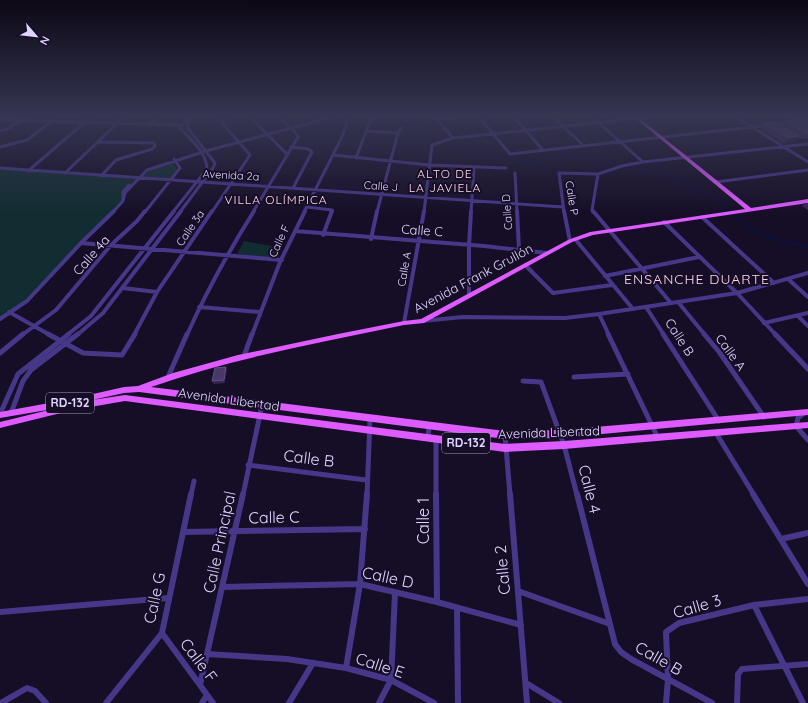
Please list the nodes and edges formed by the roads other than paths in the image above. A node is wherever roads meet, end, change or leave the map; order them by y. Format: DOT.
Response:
graph roads {
  1 [pos="53,150"];
  2 [pos="90,150"];
  3 [pos="149,150"];
  4 [pos="208,150"];
  5 [pos="245,150"];
  6 [pos="283,150"];
  7 [pos="290,150"];
  8 [pos="310,150"];
  9 [pos="336,150"];
  10 [pos="359,150"];
  11 [pos="394,150"];
  12 [pos="432,150"];
  13 [pos="507,150"];
  14 [pos="537,150"];
  15 [pos="628,150"];
  16 [pos="676,150"];
  17 [pos="756,150"];
  18 [pos="788,150"];
  19 [pos="203,151"];
  20 [pos="287,154"];
  21 [pos="333,156"];
  22 [pos="685,157"];
  23 [pos="356,158"];
  24 [pos="174,160"];
  25 [pos="391,161"];
  26 [pos="643,162"];
  27 [pos="808,162"];
  28 [pos="429,165"];
  29 [pos="0,168"];
  30 [pos="474,168"];
  31 [pos="506,168"];
  32 [pos="808,170"];
  33 [pos="28,171"];
  34 [pos="65,173"];
  35 [pos="515,173"];
  36 [pos="598,174"];
  37 [pos="101,176"];
  38 [pos="137,179"];
  39 [pos="170,181"];
  40 [pos="198,182"];
  41 [pos="716,182"];
  42 [pos="203,183"];
  43 [pos="230,185"];
  44 [pos="268,186"];
  45 [pos="293,188"];
  46 [pos="317,190"];
  47 [pos="380,195"];
  48 [pos="426,198"];
  49 [pos="472,201"];
  50 [pos="808,202"];
  51 [pos="516,204"];
  52 [pos="308,207"];
  53 [pos="563,207"];
  54 [pos="750,210"];
  55 [pos="702,217"];
  56 [pos="664,222"];
  57 [pos="608,230"];
  58 [pos="295,232"];
  59 [pos="323,235"];
  60 [pos="371,239"];
  61 [pos="573,240"];
  62 [pos="419,242"];
  63 [pos="81,243"];
  64 [pos="111,245"];
  65 [pos="469,246"];
  66 [pos="144,248"];
  67 [pos="152,249"];
  68 [pos="519,249"];
  69 [pos="185,252"];
  70 [pos="547,253"];
  71 [pos="228,255"];
  72 [pos="699,257"];
  73 [pos="282,260"];
  74 [pos="525,265"];
  75 [pos="641,269"];
  76 [pos="808,273"];
  77 [pos="605,276"];
  78 [pos="788,279"];
  79 [pos="774,283"];
  80 [pos="612,285"];
  81 [pos="123,288"];
  82 [pos="157,292"];
  83 [pos="737,293"];
  84 [pos="469,295"];
  85 [pos="808,297"];
  86 [pos="678,302"];
  87 [pos="671,303"];
  88 [pos="646,307"];
  89 [pos="199,308"];
  90 [pos="633,309"];
  91 [pos="9,312"];
  92 [pos="260,312"];
  93 [pos="808,313"];
  94 [pos="599,314"];
  95 [pos="798,316"];
  96 [pos="0,319"];
  97 [pos="422,321"];
  98 [pos="764,323"];
  99 [pos="404,324"];
  100 [pos="34,325"];
  101 [pos="808,326"];
  102 [pos="61,340"];
  103 [pos="66,344"];
  104 [pos="0,353"];
  105 [pos="244,356"];
  106 [pos="808,368"];
  107 [pos="628,374"];
  108 [pos="168,377"];
  109 [pos="574,377"];
  110 [pos="523,381"];
  111 [pos="139,389"];
  112 [pos="125,398"];
  113 [pos="262,404"];
  114 [pos="11,413"];
  115 [pos="806,413"];
  116 [pos="0,415"];
  117 [pos="258,415"];
  118 [pos="764,417"];
  119 [pos="370,419"];
  120 [pos="719,420"];
  121 [pos="0,425"];
  122 [pos="808,425"];
  123 [pos="428,426"];
  124 [pos="652,426"];
  125 [pos="796,426"];
  126 [pos="369,431"];
  127 [pos="716,433"];
  128 [pos="559,434"];
  129 [pos="505,435"];
  130 [pos="428,438"];
  131 [pos="658,438"];
  132 [pos="436,439"];
  133 [pos="808,440"];
  134 [pos="564,445"];
  135 [pos="506,448"];
  136 [pos="248,465"];
  137 [pos="366,480"];
  138 [pos="194,481"];
  139 [pos="365,529"];
  140 [pos="236,531"];
  141 [pos="183,532"];
  142 [pos="808,533"];
  143 [pos="781,538"];
  144 [pos="360,584"];
  145 [pos="808,584"];
  146 [pos="222,587"];
  147 [pos="518,591"];
  148 [pos="396,593"];
  149 [pos="168,598"];
  150 [pos="808,599"];
  151 [pos="437,602"];
  152 [pos="754,605"];
  153 [pos="457,609"];
  154 [pos="0,612"];
  155 [pos="610,624"];
  156 [pos="521,625"];
  157 [pos="162,633"];
  158 [pos="207,654"];
  159 [pos="313,663"];
  160 [pos="808,664"];
  161 [pos="785,667"];
  162 [pos="346,668"];
  163 [pos="668,679"];
  164 [pos="392,680"];
  165 [pos="526,684"];
  166 [pos="200,685"];
  167 [pos="207,695"];
  168 [pos="1,703"];
  169 [pos="46,703"];
  170 [pos="106,703"];
  171 [pos="202,703"];
  172 [pos="213,703"];
  173 [pos="289,703"];
  174 [pos="379,703"];
  175 [pos="434,703"];
  176 [pos="458,703"];
  177 [pos="527,703"];
  178 [pos="559,703"];
  179 [pos="666,703"];
  180 [pos="712,703"];
  181 [pos="737,703"];
  182 [pos="803,703"];
  1 -- 33 [label="street"];
  2 -- 34 [label="street"];
  3 -- 37 [label="street"];
  4 -- 19 [label="street"];
  5 -- 43 [label="street, Calle 3a"];
  6 -- 20 [label="street"];
  7 -- 20 [label="street"];
  8 -- 45 [label="street"];
  9 -- 21 [label="street, Calle F"];
  10 -- 23 [label="street"];
  11 -- 25 [label="street"];
  12 -- 28 [label="street, Calle A"];
  13 -- 14 [label="street"];
  15 -- 26 [label="street"];
  16 -- 22 [label="main road"];
  17 -- 22 [label="street"];
  18 -- 27 [label="street"];
  19 -- 24 [label="street"];
  19 -- 40 [label="street"];
  19 -- 42 [label="street"];
  20 -- 44 [label="street"];
  21 -- 23 [label="street"];
  21 -- 46 [label="street, Calle F"];
  22 -- 26 [label="street"];
  22 -- 41 [label="main road"];
  23 -- 25 [label="street"];
  24 -- 38 [label="street"];
  24 -- 39 [label="street, Calle 4a"];
  25 -- 28 [label="street"];
  25 -- 47 [label="street"];
  26 -- 36 [label="street"];
  28 -- 30 [label="street"];
  28 -- 48 [label="street, Calle A"];
  29 -- 33 [label="street, Avenida 2a"];
  30 -- 31 [label="street"];
  30 -- 49 [label="street"];
  32 -- 41 [label="street"];
  33 -- 34 [label="street, Avenida 2a"];
  34 -- 37 [label="street, Avenida 2a"];
  35 -- 51 [label="street, Calle D"];
  36 -- 53 [label="street, Calle P"];
  36 -- 57 [label="street"];
  37 -- 38 [label="street, Avenida 2a"];
  38 -- 39 [label="street, Avenida 2a"];
  38 -- 63 [label="street"];
  39 -- 40 [label="street, Avenida 2a"];
  39 -- 64 [label="street, Calle 4a"];
  40 -- 42 [label="street, Avenida 2a"];
  40 -- 66 [label="street"];
  41 -- 54 [label="main road"];
  42 -- 43 [label="street, Avenida 2a"];
  42 -- 67 [label="street"];
  43 -- 44 [label="street, Avenida 2a"];
  43 -- 69 [label="street, Calle 3a"];
  44 -- 45 [label="street, Avenida 2a"];
  44 -- 71 [label="street"];
  45 -- 46 [label="street, Avenida 2a"];
  46 -- 47 [label="street, Calle J"];
  46 -- 52 [label="street, Calle F"];
  47 -- 48 [label="street, Calle J"];
  47 -- 60 [label="street"];
  48 -- 49 [label="street, Calle J"];
  48 -- 62 [label="street, Calle A"];
  49 -- 51 [label="street, Calle J"];
  49 -- 65 [label="street"];
  50 -- 54 [label="main road, Avenida Frank Grullón"];
  51 -- 53 [label="street, Calle J"];
  51 -- 68 [label="street, Calle D"];
  52 -- 58 [label="street, Calle F"];
  52 -- 59 [label="street"];
  53 -- 61 [label="street, Calle P"];
  54 -- 55 [label="main road, Avenida Frank Grullón"];
  55 -- 56 [label="main road, Avenida Frank Grullón"];
  55 -- 79 [label="street"];
  56 -- 57 [label="main road, Avenida Frank Grullón"];
  56 -- 72 [label="street"];
  57 -- 61 [label="main road, Avenida Frank Grullón"];
  57 -- 75 [label="street"];
  58 -- 59 [label="street, Calle C"];
  58 -- 73 [label="street, Calle F"];
  59 -- 60 [label="street, Calle C"];
  60 -- 62 [label="street, Calle C"];
  61 -- 70 [label="main road, Avenida Frank Grullón"];
  61 -- 77 [label="street"];
  62 -- 65 [label="street, Calle C"];
  62 -- 99 [label="street, Calle A"];
  63 -- 64 [label="street"];
  63 -- 91 [label="street"];
  64 -- 66 [label="street"];
  64 -- 100 [label="street, Calle 4a"];
  65 -- 68 [label="street, Calle C"];
  65 -- 84 [label="street"];
  66 -- 67 [label="street"];
  66 -- 102 [label="street"];
  67 -- 69 [label="street"];
  67 -- 81 [label="street"];
  68 -- 70 [label="street, Calle C"];
  69 -- 71 [label="street"];
  69 -- 82 [label="street, Calle 3a"];
  70 -- 74 [label="main road, Avenida Frank Grullón"];
  71 -- 73 [label="street"];
  71 -- 89 [label="street"];
  72 -- 75 [label="street"];
  72 -- 83 [label="street"];
  73 -- 92 [label="street, Calle F"];
  74 -- 80 [label="street"];
  74 -- 84 [label="main road, Avenida Frank Grullón"];
  75 -- 77 [label="street"];
  75 -- 87 [label="street"];
  76 -- 78 [label="street"];
  77 -- 80 [label="street"];
  78 -- 79 [label="street"];
  78 -- 85 [label="street"];
  79 -- 83 [label="street"];
  80 -- 90 [label="street"];
  81 -- 82 [label="street"];
  81 -- 103 [label="street"];
  82 -- 103 [label="street, Calle 3a"];
  83 -- 86 [label="street"];
  83 -- 98 [label="street"];
  84 -- 97 [label="main road, Avenida Frank Grullón"];
  86 -- 87 [label="street"];
  86 -- 118 [label="street, Calle A"];
  87 -- 88 [label="street"];
  88 -- 90 [label="street"];
  88 -- 120 [label="street, Calle B"];
  89 -- 92 [label="street"];
  89 -- 108 [label="street"];
  90 -- 94 [label="street"];
  91 -- 96 [label="street"];
  91 -- 100 [label="street"];
  92 -- 105 [label="street, Calle F"];
  93 -- 95 [label="street"];
  94 -- 97 [label="street"];
  94 -- 107 [label="street"];
  95 -- 98 [label="street"];
  95 -- 101 [label="street"];
  97 -- 99 [label="main road, Avenida Frank Grullón"];
  98 -- 106 [label="street"];
  99 -- 105 [label="main road, Avenida Frank Grullón"];
  100 -- 102 [label="street"];
  100 -- 104 [label="street, Calle 4a"];
  102 -- 103 [label="street"];
  102 -- 116 [label="street"];
  103 -- 114 [label="street"];
  105 -- 108 [label="main road, Avenida Frank Grullón"];
  107 -- 109 [label="street"];
  107 -- 124 [label="street"];
  108 -- 111 [label="main road, Avenida Frank Grullón"];
  110 -- 128 [label="street, Calle 4"];
  111 -- 112 [label="main road, Avenida Frank Grullón"];
  111 -- 113 [label="main road, Avenida Libertad / RD-132"];
  111 -- 114 [label="main road, RD-132"];
  112 -- 117 [label="main road, Avenida Libertad / RD-132"];
  112 -- 121 [label="main road, RD-132"];
  113 -- 117 [label="street, Calle Principal"];
  113 -- 119 [label="main road, Avenida Libertad / RD-132"];
  114 -- 116 [label="main road, RD-132"];
  115 -- 118 [label="main road, Avenida Libertad / RD-132"];
  115 -- 125 [label="street"];
  117 -- 126 [label="main road, Avenida Libertad / RD-132"];
  117 -- 136 [label="street, Calle Principal"];
  118 -- 120 [label="main road, Avenida Libertad / RD-132"];
  119 -- 123 [label="main road, Avenida Libertad / RD-132"];
  119 -- 126 [label="street"];
  120 -- 124 [label="main road, Avenida Libertad / RD-132"];
  122 -- 125 [label="main road, Avenida Libertad / RD-132"];
  123 -- 129 [label="main road, Avenida Libertad / RD-132"];
  123 -- 130 [label="street"];
  124 -- 128 [label="main road, Avenida Libertad / RD-132"];
  124 -- 131 [label="street"];
  125 -- 127 [label="main road, Avenida Libertad / RD-132"];
  125 -- 133 [label="street"];
  126 -- 130 [label="main road, Avenida Libertad / RD-132"];
  126 -- 137 [label="street"];
  127 -- 131 [label="main road, Avenida Libertad / RD-132"];
  127 -- 143 [label="street"];
  128 -- 129 [label="main road, Avenida Libertad / RD-132"];
  128 -- 134 [label="street, Calle 4"];
  129 -- 135 [label="street, Calle 2"];
  130 -- 132 [label="main road, Avenida Libertad / RD-132"];
  131 -- 134 [label="main road, Avenida Libertad / RD-132"];
  132 -- 135 [label="main road, Avenida Libertad / RD-132"];
  132 -- 151 [label="street, Calle 1"];
  134 -- 135 [label="main road, Avenida Libertad / RD-132"];
  134 -- 155 [label="street, Calle 4"];
  135 -- 147 [label="street, Calle 2"];
  136 -- 137 [label="street, Calle B"];
  136 -- 140 [label="street, Calle Principal"];
  137 -- 139 [label="street"];
  138 -- 141 [label="street, Calle G"];
  139 -- 140 [label="street, Calle C"];
  139 -- 144 [label="street"];
  140 -- 141 [label="street, Calle C"];
  140 -- 146 [label="street, Calle Principal"];
  141 -- 149 [label="street, Calle G"];
  142 -- 143 [label="street"];
  143 -- 145 [label="street"];
  144 -- 146 [label="street, Calle D"];
  144 -- 148 [label="street, Calle D"];
  144 -- 162 [label="street"];
  146 -- 158 [label="street, Calle Principal"];
  147 -- 155 [label="street"];
  147 -- 156 [label="street, Calle 2"];
  148 -- 151 [label="street, Calle D"];
  148 -- 164 [label="street"];
  149 -- 154 [label="street"];
  149 -- 157 [label="street, Calle G"];
  150 -- 152 [label="street, Calle 3"];
  151 -- 153 [label="street, Calle D"];
  152 -- 161 [label="street"];
  152 -- 163 [label="street, Calle 3"];
  153 -- 156 [label="street, Calle D"];
  153 -- 176 [label="street"];
  155 -- 163 [label="street, Calle B"];
  156 -- 165 [label="street, Calle 2"];
  157 -- 166 [label="street, Calle F"];
  157 -- 170 [label="street, Calle G"];
  158 -- 159 [label="street, Calle E"];
  158 -- 166 [label="street, Calle Principal"];
  159 -- 162 [label="street, Calle E"];
  159 -- 173 [label="street"];
  160 -- 161 [label="street"];
  161 -- 181 [label="street"];
  161 -- 182 [label="street"];
  162 -- 164 [label="street, Calle E"];
  163 -- 179 [label="street, Calle 3"];
  163 -- 180 [label="street, Calle B"];
  164 -- 174 [label="street"];
  164 -- 175 [label="street, Calle E"];
  165 -- 177 [label="street, Calle 2"];
  165 -- 178 [label="street"];
  166 -- 167 [label="street, Calle F"];
  167 -- 171 [label="street"];
  167 -- 172 [label="street, Calle F"];
  168 -- 169 [label="street"];
}
